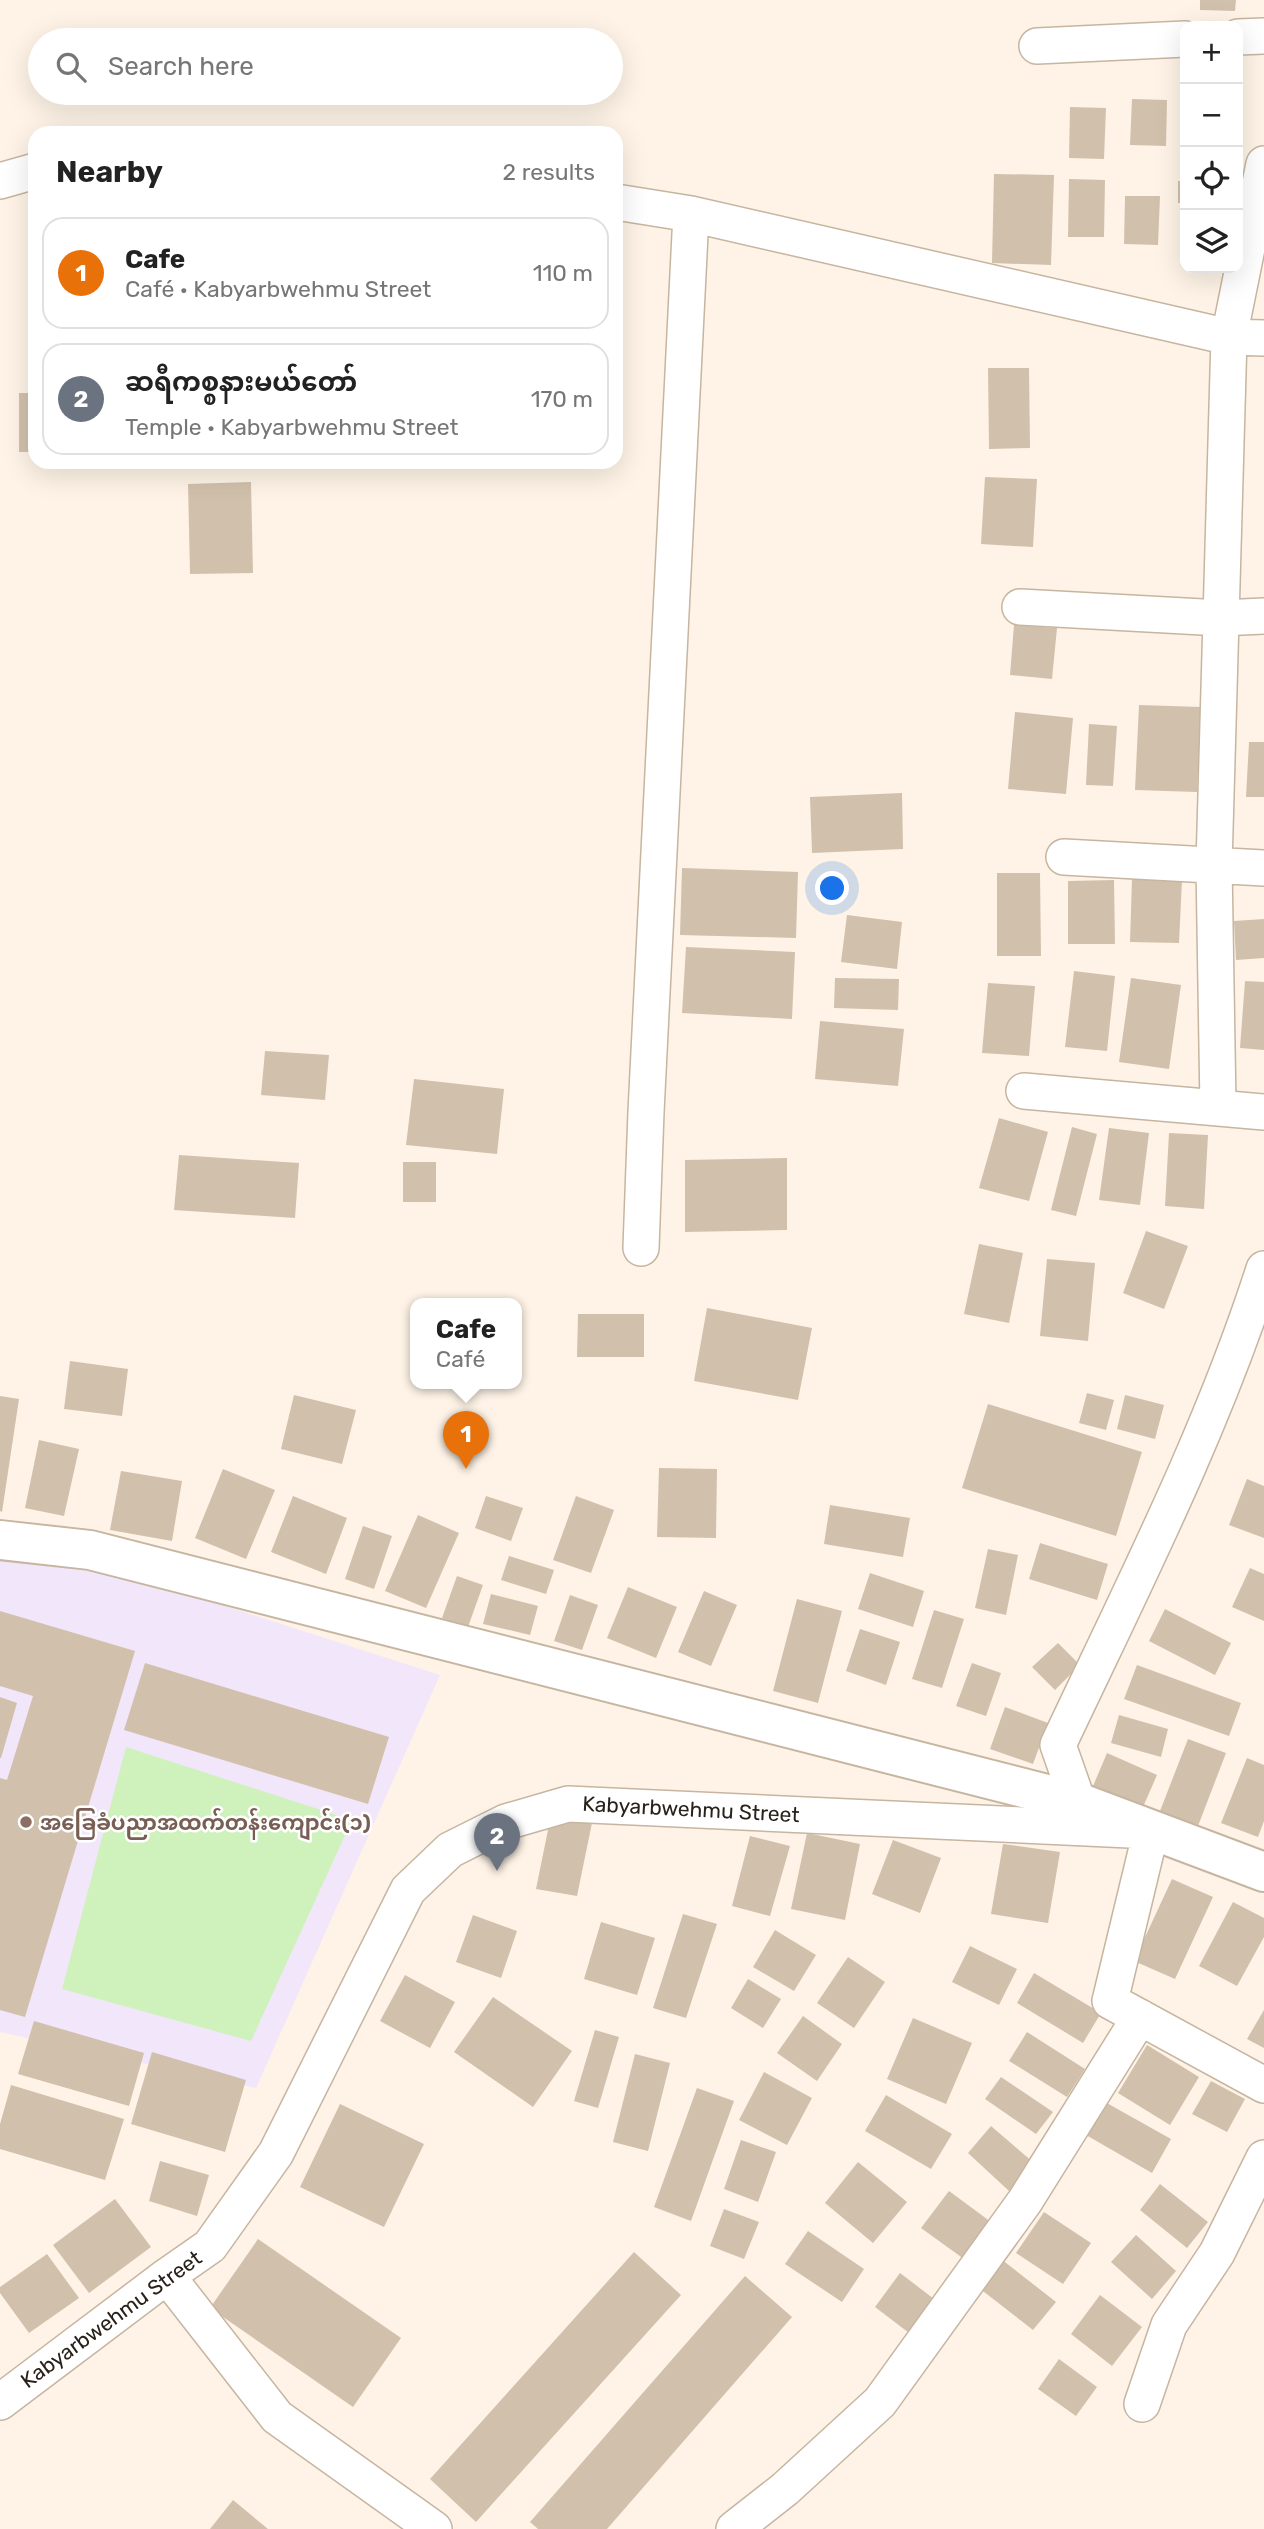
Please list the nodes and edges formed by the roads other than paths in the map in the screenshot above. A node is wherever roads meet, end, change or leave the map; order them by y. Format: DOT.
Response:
graph roads {
  1 [pos="1264,36"];
  2 [pos="1243,37"];
  3 [pos="1180,39"];
  4 [pos="1037,46"];
  5 [pos="1264,164"];
  6 [pos="28,173"];
  7 [pos="0,181"];
  8 [pos="623,203"];
  9 [pos="691,214"];
  10 [pos="1229,337"];
  11 [pos="1264,338"];
  12 [pos="1020,607"];
  13 [pos="1264,615"];
  14 [pos="1221,618"];
  15 [pos="1064,857"];
  16 [pos="1214,865"];
  17 [pos="1264,868"];
  18 [pos="1024,1091"];
  19 [pos="1218,1107"];
  20 [pos="1264,1112"];
  21 [pos="641,1248"];
  22 [pos="1264,1269"];
  23 [pos="0,1540"];
  24 [pos="1078,1802"];
  25 [pos="1151,1831"];
  26 [pos="1264,1872"];
  27 [pos="1140,2017"];
  28 [pos="1264,2085"];
  29 [pos="1264,2158"];
  30 [pos="167,2276"];
  31 [pos="0,2402"];
  32 [pos="1142,2404"];
  33 [pos="434,2529"];
  34 [pos="734,2529"];
  1 -- 2 [label="street"];
  3 -- 4 [label="street"];
  5 -- 10 [label="street"];
  6 -- 7 [label="street"];
  8 -- 9 [label="street"];
  9 -- 10 [label="street"];
  9 -- 21 [label="street"];
  10 -- 11 [label="street"];
  10 -- 14 [label="street"];
  12 -- 14 [label="street"];
  13 -- 14 [label="street"];
  14 -- 16 [label="street"];
  15 -- 16 [label="street"];
  16 -- 17 [label="street"];
  16 -- 19 [label="street"];
  18 -- 19 [label="street"];
  19 -- 20 [label="street"];
  22 -- 24 [label="street"];
  23 -- 24 [label="highway"];
  24 -- 25 [label="highway"];
  25 -- 26 [label="highway"];
  25 -- 27 [label="street"];
  25 -- 30 [label="street, Kabyarbwehmu Street"];
  27 -- 28 [label="street"];
  27 -- 34 [label="street"];
  29 -- 32 [label="street"];
  30 -- 31 [label="street, Kabyarbwehmu Street"];
  30 -- 33 [label="street"];
}
